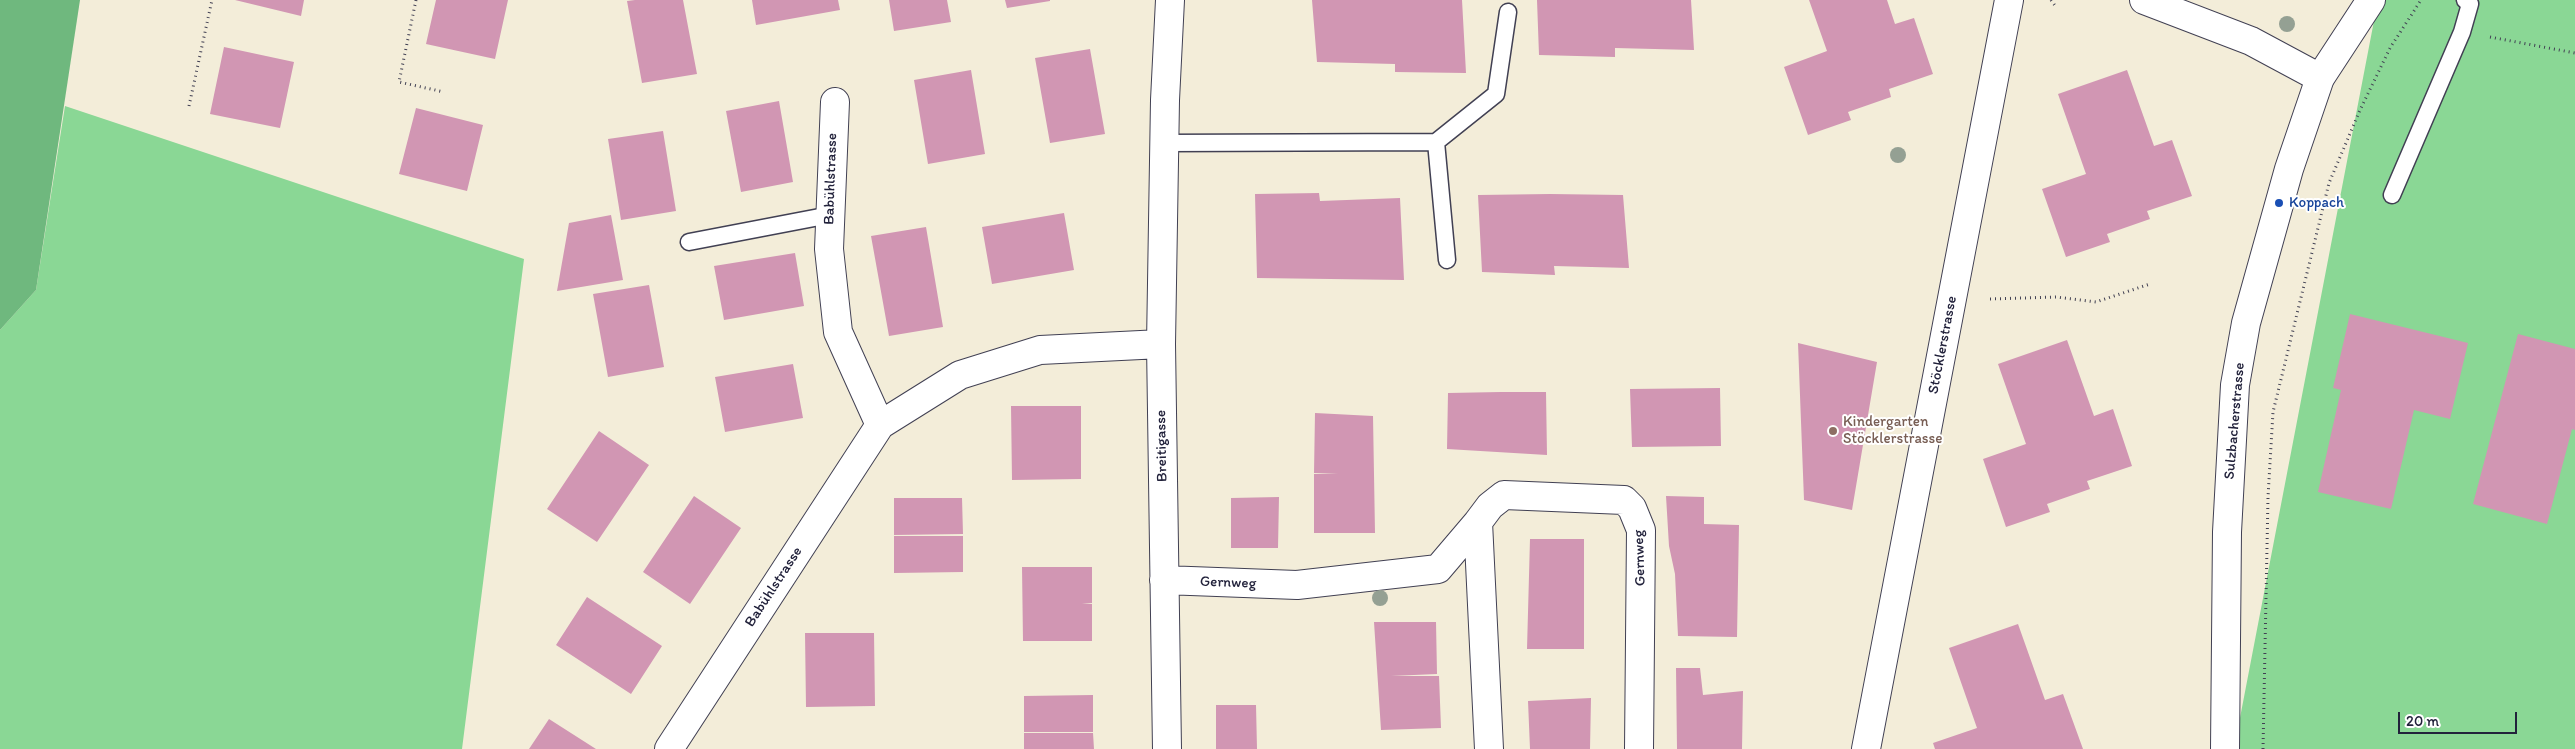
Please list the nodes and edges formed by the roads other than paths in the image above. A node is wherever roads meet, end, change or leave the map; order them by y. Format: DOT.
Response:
graph roads {
  1 [pos="1170,0"];
  2 [pos="2009,0"];
  3 [pos="2144,0"];
  4 [pos="2370,0"];
  5 [pos="2465,0"];
  6 [pos="1508,12"];
  7 [pos="2320,78"];
  8 [pos="835,102"];
  9 [pos="1436,142"];
  10 [pos="1164,143"];
  11 [pos="2392,195"];
  12 [pos="830,215"];
  13 [pos="689,242"];
  14 [pos="1447,260"];
  15 [pos="1161,344"];
  16 [pos="880,425"];
  17 [pos="1478,522"];
  18 [pos="1164,580"];
  19 [pos="669,749"];
  20 [pos="1167,749"];
  21 [pos="1489,749"];
  22 [pos="1639,749"];
  23 [pos="1866,749"];
  24 [pos="2225,749"];
  1 -- 10 [label="street, Breitigasse"];
  2 -- 23 [label="street, Stöcklerstrasse"];
  3 -- 7 [label="street"];
  4 -- 7 [label="street, Sulzbacherstrasse"];
  5 -- 11 [label="lane"];
  6 -- 9 [label="lane"];
  7 -- 24 [label="street, Sulzbacherstrasse"];
  8 -- 12 [label="street, Babühlstrasse"];
  9 -- 10 [label="lane"];
  9 -- 14 [label="lane"];
  10 -- 15 [label="street, Breitigasse"];
  12 -- 13 [label="lane"];
  12 -- 16 [label="street, Babühlstrasse"];
  15 -- 16 [label="street, Babühlstrasse"];
  15 -- 18 [label="street, Breitigasse"];
  16 -- 19 [label="street, Babühlstrasse"];
  17 -- 18 [label="street, Gernweg"];
  17 -- 21 [label="street"];
  17 -- 22 [label="street, Gernweg"];
  18 -- 20 [label="street, Breitigasse"];
}
